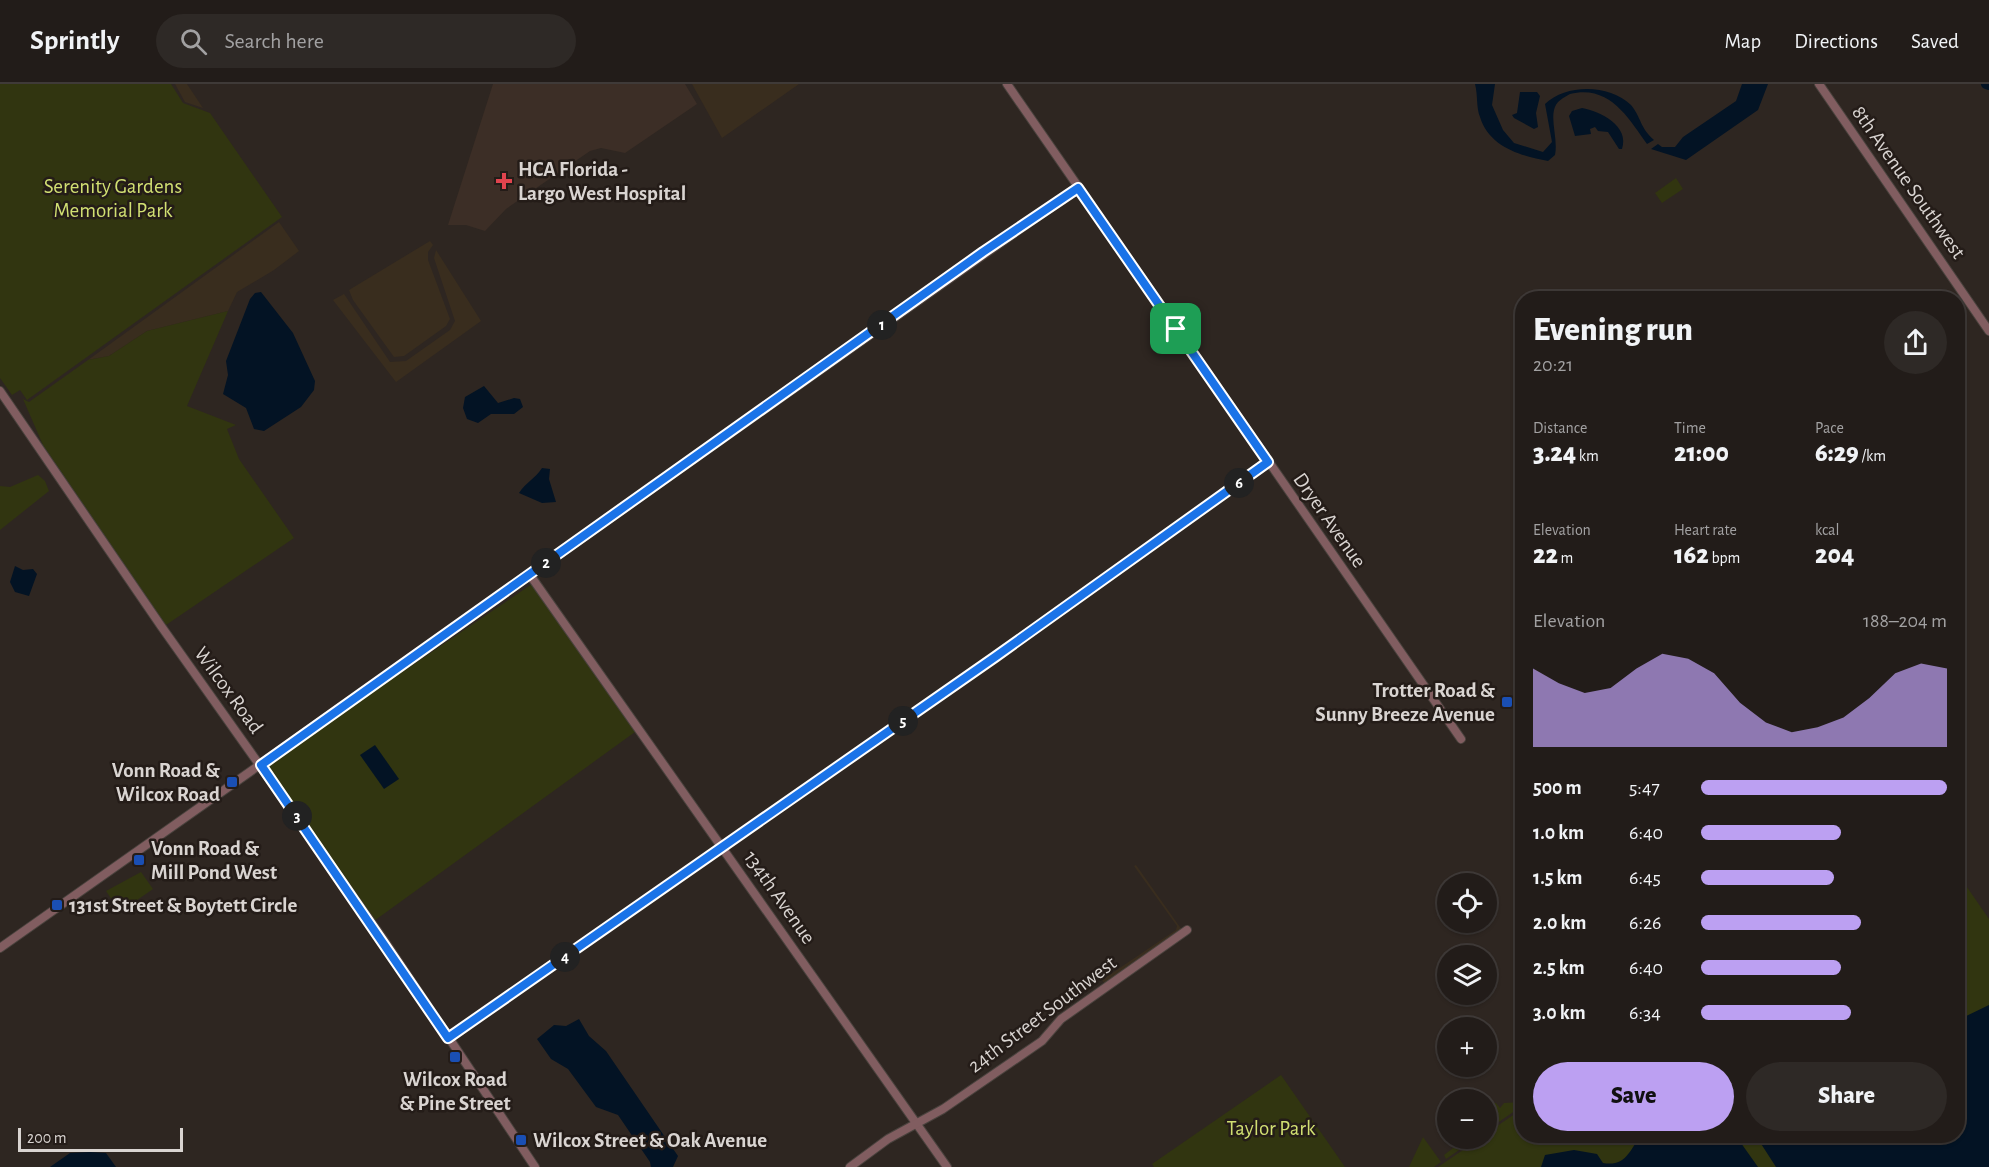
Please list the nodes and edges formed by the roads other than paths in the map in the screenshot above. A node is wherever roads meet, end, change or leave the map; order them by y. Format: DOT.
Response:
graph roads {
  1 [pos="1007,84"];
  2 [pos="1819,84"];
  3 [pos="1078,188"];
  4 [pos="1961,291"];
  5 [pos="1965,296"];
  6 [pos="1989,331"];
  7 [pos="0,391"];
  8 [pos="1268,462"];
  9 [pos="530,574"];
  10 [pos="1461,739"];
  11 [pos="261,765"];
  12 [pos="723,848"];
  13 [pos="1187,930"];
  14 [pos="0,948"];
  15 [pos="448,1038"];
  16 [pos="917,1124"];
  17 [pos="536,1167"];
  18 [pos="850,1167"];
  19 [pos="947,1167"];
  1 -- 3 [label="street, Dryer Avenue"];
  2 -- 4 [label="street, 8th Avenue Southwest"];
  3 -- 8 [label="street, Dryer Avenue"];
  3 -- 9 [label="street"];
  5 -- 6 [label="street, 8th Avenue Southwest"];
  7 -- 11 [label="street, Wilcox Road"];
  8 -- 10 [label="street, Dryer Avenue"];
  8 -- 12 [label="street"];
  9 -- 11 [label="street"];
  9 -- 12 [label="street, 134th Avenue"];
  11 -- 14 [label="street"];
  11 -- 15 [label="street, Wilcox Road"];
  12 -- 15 [label="street"];
  12 -- 16 [label="street, 134th Avenue"];
  13 -- 16 [label="street, 24th Street Southwest"];
  15 -- 17 [label="street, Wilcox Road"];
  16 -- 18 [label="street, 24th Street Southwest"];
  16 -- 19 [label="street, 134th Avenue"];
}
